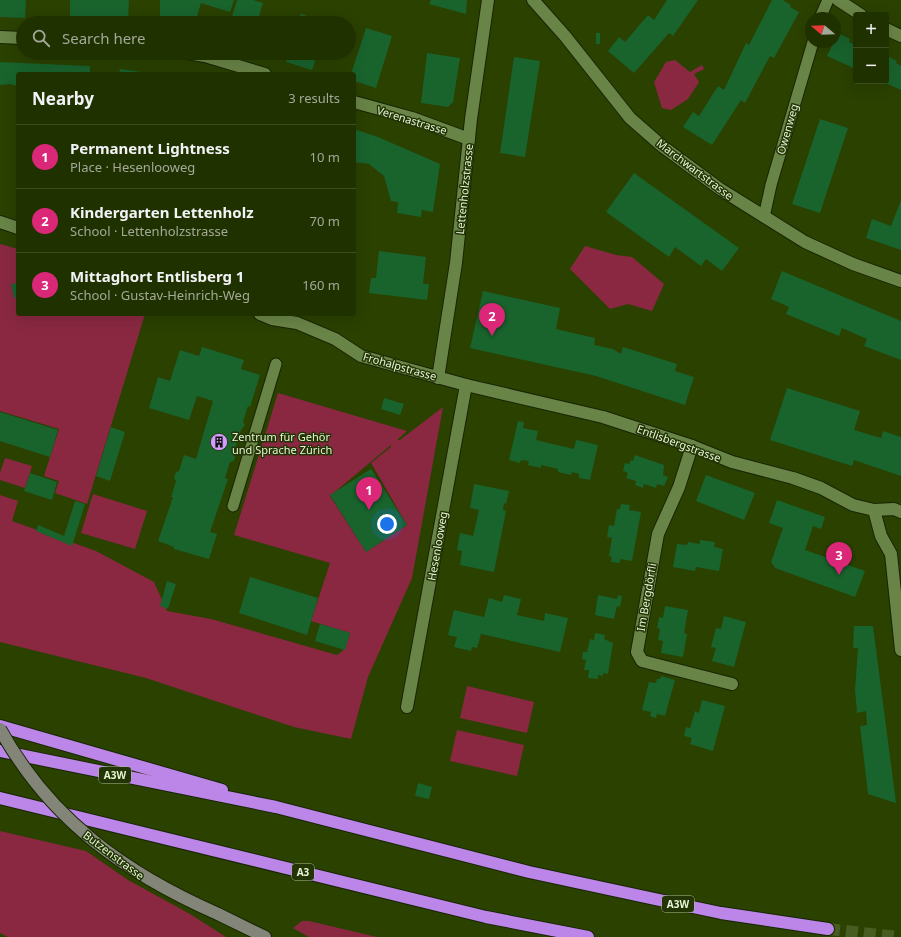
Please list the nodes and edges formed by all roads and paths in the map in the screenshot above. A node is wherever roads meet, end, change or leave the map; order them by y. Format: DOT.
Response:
graph roads {
  1 [pos="488,0"];
  2 [pos="533,0"];
  3 [pos="828,0"];
  4 [pos="838,0"];
  5 [pos="823,12"];
  6 [pos="856,12"];
  7 [pos="889,30"];
  8 [pos="901,36"];
  9 [pos="0,37"];
  10 [pos="16,38"];
  11 [pos="811,48"];
  12 [pos="218,60"];
  13 [pos="258,72"];
  14 [pos="356,103"];
  15 [pos="469,139"];
  16 [pos="764,217"];
  17 [pos="0,222"];
  18 [pos="16,227"];
  19 [pos="901,281"];
  20 [pos="265,316"];
  21 [pos="276,364"];
  22 [pos="438,378"];
  23 [pos="452,382"];
  24 [pos="466,385"];
  25 [pos="692,446"];
  26 [pos="233,506"];
  27 [pos="874,510"];
  28 [pos="901,512"];
  29 [pos="901,650"];
  30 [pos="732,684"];
  31 [pos="407,707"];
  32 [pos="0,727"];
  33 [pos="0,751"];
  34 [pos="0,798"];
  35 [pos="276,807"];
  36 [pos="828,929"];
  37 [pos="265,937"];
  38 [pos="588,937"];
  1 -- 15 [label="street, Lettenholzstrasse"];
  2 -- 16 [label="street, Marchwartstrasse"];
  3 -- 5 [label="lane"];
  4 -- 6 [label="street"];
  7 -- 8 [label="street"];
  9 -- 10 [label="street"];
  11 -- 16 [label="lane, Owenweg"];
  12 -- 13 [label="street"];
  14 -- 15 [label="street, Verenastrasse"];
  15 -- 22 [label="street, Lettenholzstrasse"];
  16 -- 19 [label="street, Marchwartstrasse"];
  17 -- 18 [label="street"];
  20 -- 22 [label="street, Frohalpstrasse"];
  21 -- 26 [label="lane"];
  22 -- 23 [label="street, Frohalpstrasse"];
  23 -- 24 [label="street, Entlisbergstrasse"];
  24 -- 25 [label="street, Entlisbergstrasse"];
  24 -- 31 [label="street, Hesenlooweg"];
  25 -- 27 [label="street, Entlisbergstrasse"];
  25 -- 30 [label="street, Im Bergdörfli"];
  27 -- 28 [label="street, Entlisbergstrasse"];
  27 -- 29 [label="street"];
  32 -- 35 [label="highway"];
  32 -- 37 [label="main road, Butzenstrasse, bridge"];
  33 -- 35 [label="highway, A3W"];
  34 -- 38 [label="highway, A3"];
  35 -- 36 [label="highway, A3W"];
}
